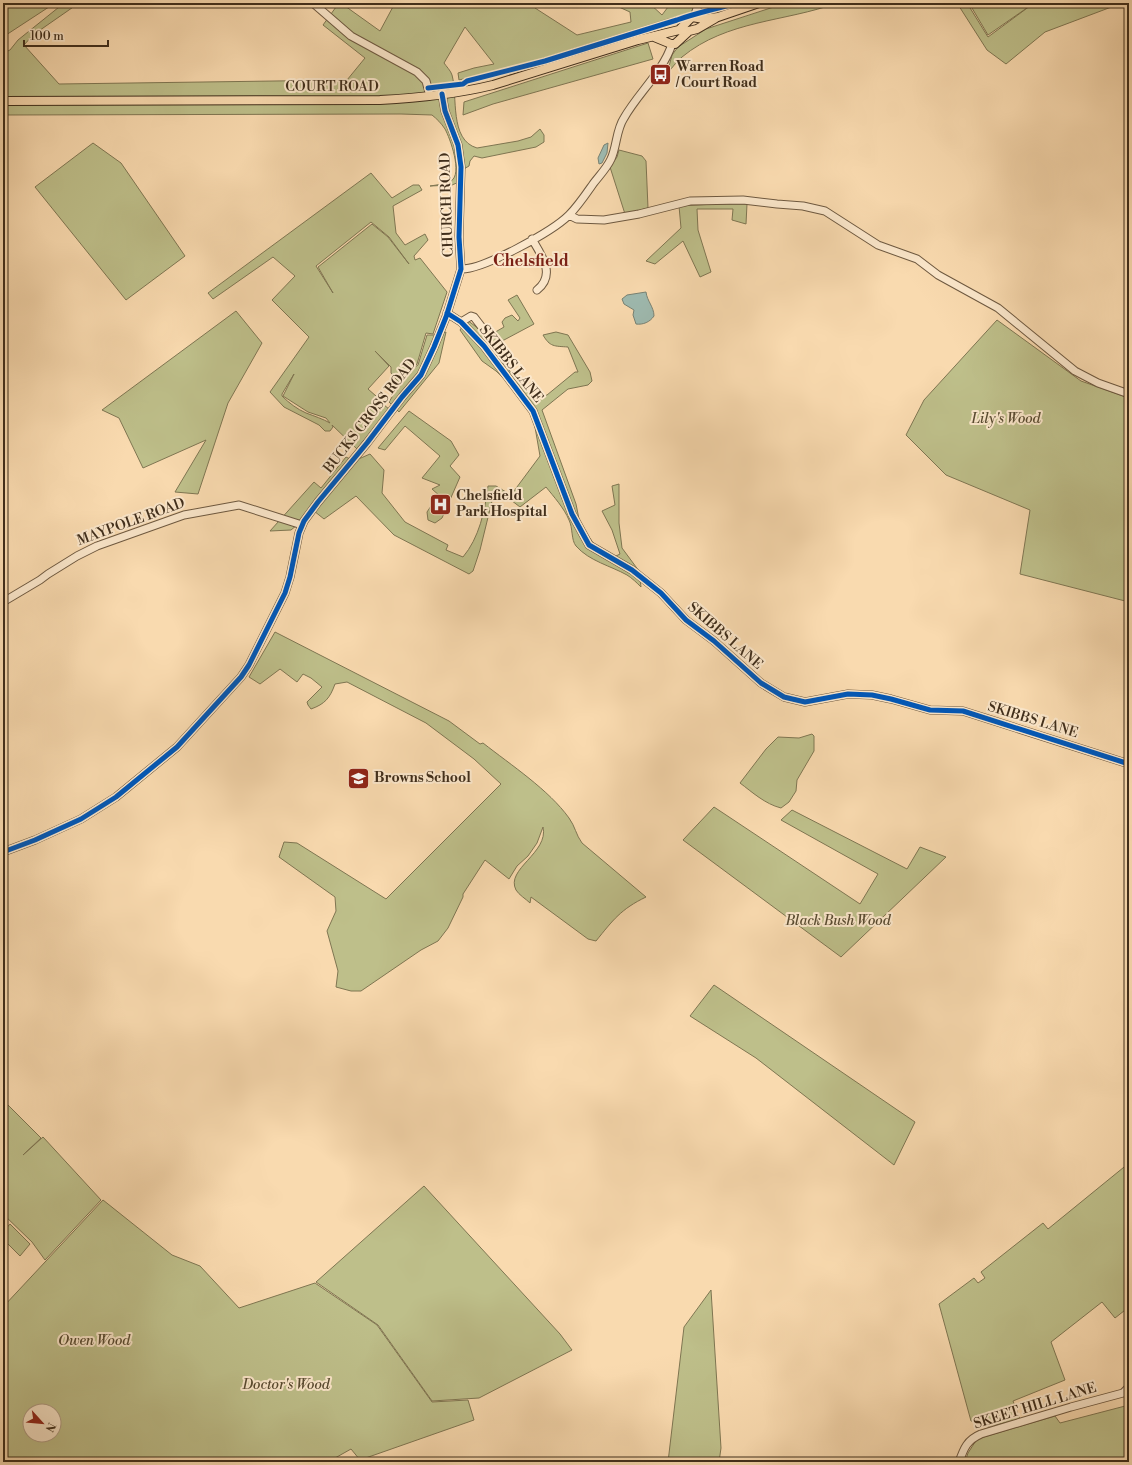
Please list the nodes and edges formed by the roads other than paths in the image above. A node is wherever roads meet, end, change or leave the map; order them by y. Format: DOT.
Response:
graph roads {
  1 [pos="314,3"];
  2 [pos="699,3"];
  3 [pos="759,3"];
  4 [pos="718,17"];
  5 [pos="694,18"];
  6 [pos="696,28"];
  7 [pos="672,31"];
  8 [pos="654,37"];
  9 [pos="673,42"];
  10 [pos="442,94"];
  11 [pos="430,96"];
  12 [pos="3,100"];
  13 [pos="569,215"];
  14 [pos="532,239"];
  15 [pos="461,269"];
  16 [pos="537,290"];
  17 [pos="447,313"];
  18 [pos="460,322"];
  19 [pos="484,330"];
  20 [pos="1129,394"];
  21 [pos="302,525"];
  22 [pos="3,602"];
  23 [pos="1129,764"];
  24 [pos="3,852"];
  25 [pos="1129,1387"];
  26 [pos="959,1462"];
  1 -- 11 [label="street"];
  2 -- 5 [label="street"];
  3 -- 4 [label="main road"];
  4 -- 5 [label="main road"];
  4 -- 6 [label="main road"];
  5 -- 6 [label="main road"];
  5 -- 6 [label="main road"];
  5 -- 7 [label="main road, COURT ROAD"];
  6 -- 9 [label="main road"];
  7 -- 8 [label="main road, COURT ROAD"];
  7 -- 9 [label="main road"];
  8 -- 9 [label="main road"];
  8 -- 10 [label="main road, COURT ROAD"];
  9 -- 13 [label="street"];
  10 -- 11 [label="main road, COURT ROAD"];
  10 -- 15 [label="street, CHURCH ROAD"];
  11 -- 12 [label="main road, COURT ROAD"];
  13 -- 14 [label="street"];
  13 -- 20 [label="street"];
  14 -- 15 [label="street"];
  14 -- 16 [label="street"];
  15 -- 17 [label="street, BUCKS CROSS ROAD"];
  17 -- 18 [label="street, SKIBBS LANE"];
  17 -- 21 [label="street, BUCKS CROSS ROAD"];
  18 -- 19 [label="street"];
  18 -- 23 [label="street, SKIBBS LANE"];
  21 -- 22 [label="street, MAYPOLE ROAD"];
  21 -- 24 [label="street, BUCKS CROSS ROAD"];
  25 -- 26 [label="street, SKEET HILL LANE"];
}
